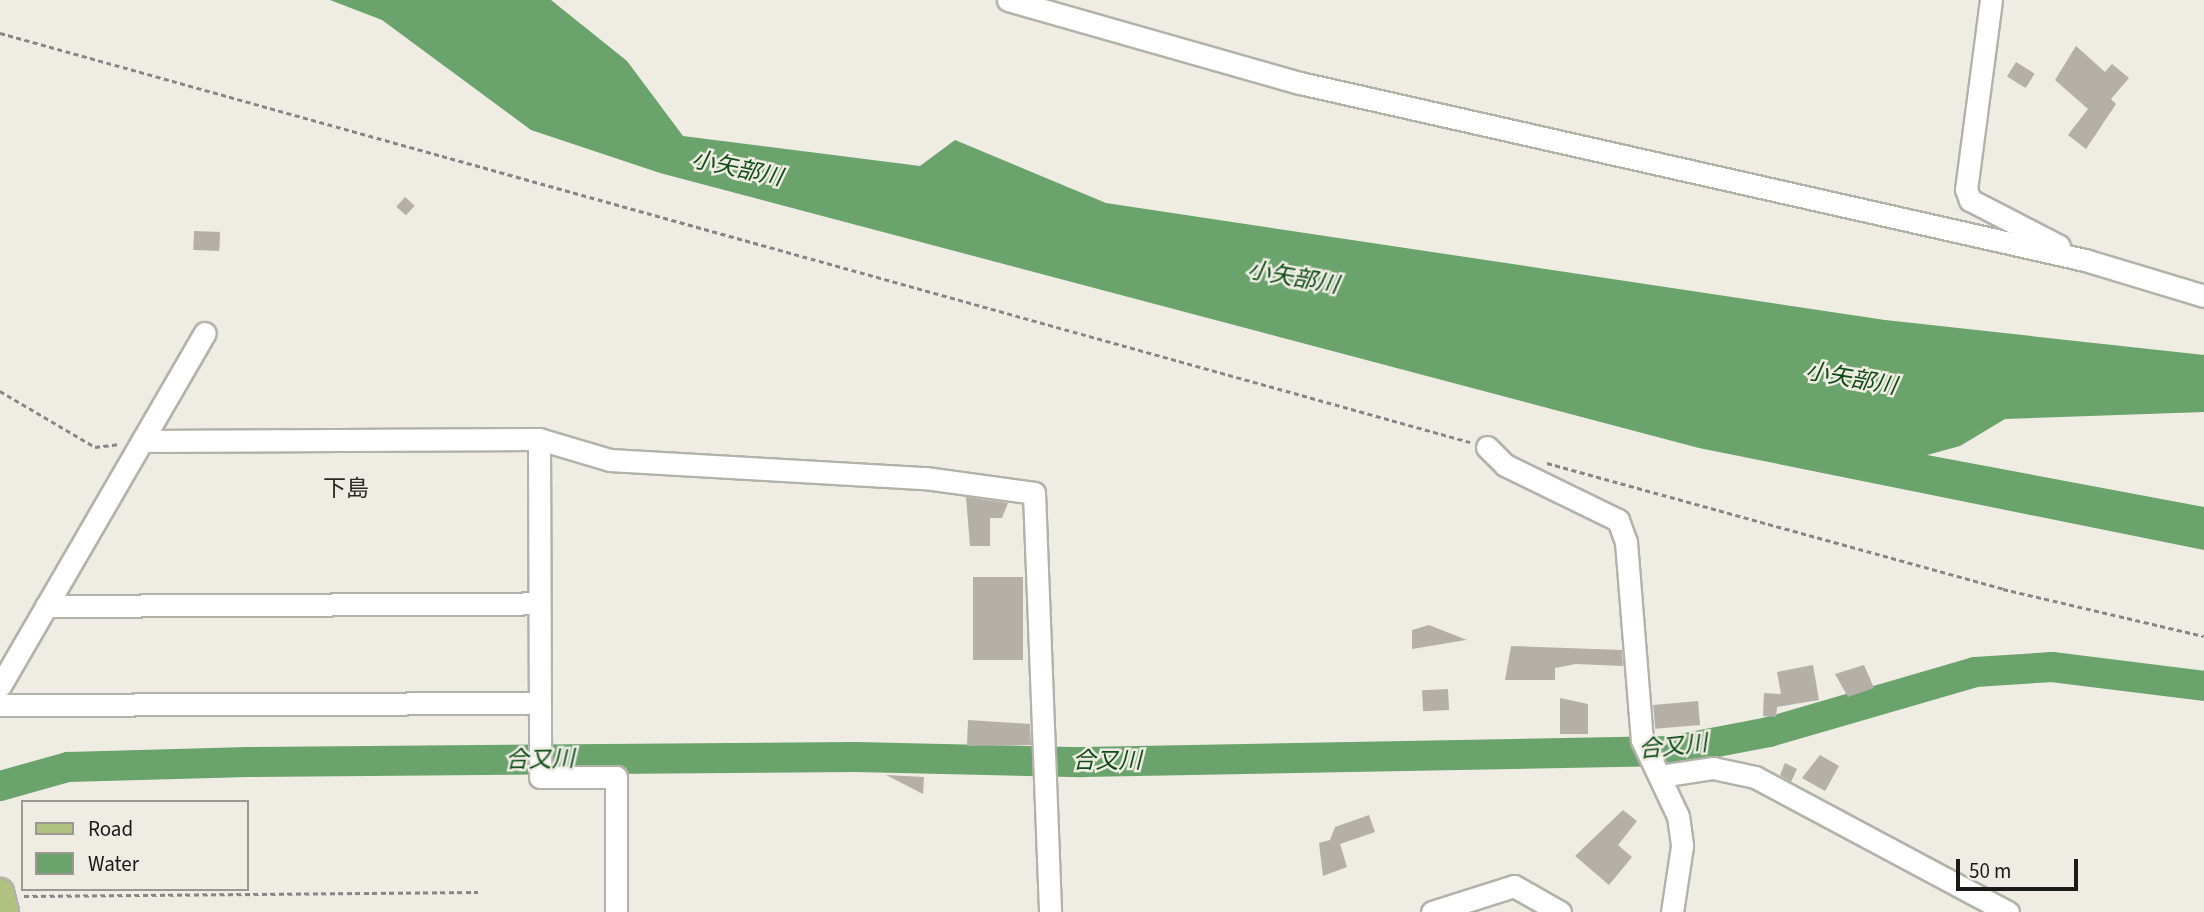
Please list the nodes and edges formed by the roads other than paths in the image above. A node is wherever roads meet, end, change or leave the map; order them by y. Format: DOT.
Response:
graph roads {
  1 [pos="1008,0"];
  2 [pos="1991,0"];
  3 [pos="2085,260"];
  4 [pos="2204,296"];
  5 [pos="205,333"];
  6 [pos="539,439"];
  7 [pos="142,441"];
  8 [pos="1487,447"];
  9 [pos="538,603"];
  10 [pos="46,606"];
  11 [pos="0,686"];
  12 [pos="539,703"];
  13 [pos="0,705"];
  14 [pos="1654,769"];
  15 [pos="616,912"];
  16 [pos="1050,912"];
  17 [pos="1432,912"];
  18 [pos="1560,912"];
  19 [pos="1672,912"];
  20 [pos="2008,912"];
  1 -- 3 [label="street"];
  2 -- 3 [label="street"];
  3 -- 4 [label="street"];
  5 -- 7 [label="street"];
  6 -- 7 [label="street"];
  6 -- 9 [label="street"];
  6 -- 16 [label="street"];
  7 -- 10 [label="street"];
  8 -- 14 [label="street"];
  9 -- 10 [label="street"];
  9 -- 12 [label="street"];
  10 -- 11 [label="street"];
  12 -- 13 [label="street"];
  12 -- 15 [label="street"];
  14 -- 19 [label="street"];
  14 -- 20 [label="street"];
  17 -- 18 [label="street"];
}
